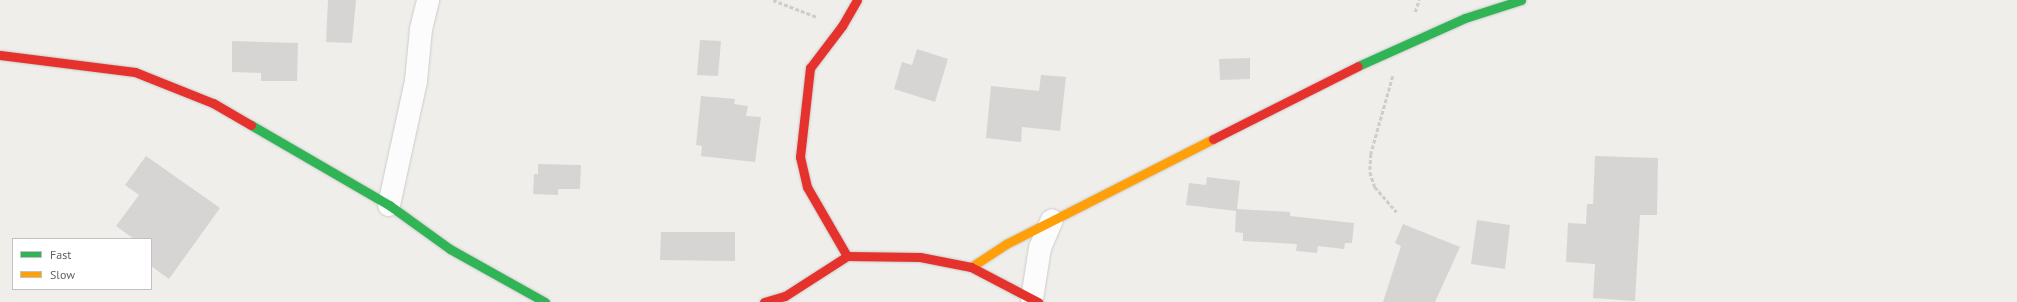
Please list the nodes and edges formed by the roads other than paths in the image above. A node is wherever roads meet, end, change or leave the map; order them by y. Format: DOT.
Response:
graph roads {
  1 [pos="428,0"];
  2 [pos="857,0"];
  3 [pos="1521,0"];
  4 [pos="0,55"];
  5 [pos="390,205"];
  6 [pos="1052,220"];
  7 [pos="847,256"];
  8 [pos="971,267"];
  9 [pos="1035,301"];
  10 [pos="545,302"];
  11 [pos="764,302"];
  1 -- 5 [label="street"];
  2 -- 7 [label="main road"];
  3 -- 6 [label="main road"];
  4 -- 5 [label="main road"];
  5 -- 10 [label="main road"];
  6 -- 8 [label="main road"];
  6 -- 9 [label="street"];
  7 -- 8 [label="main road"];
  7 -- 11 [label="main road"];
  8 -- 9 [label="main road"];
}
